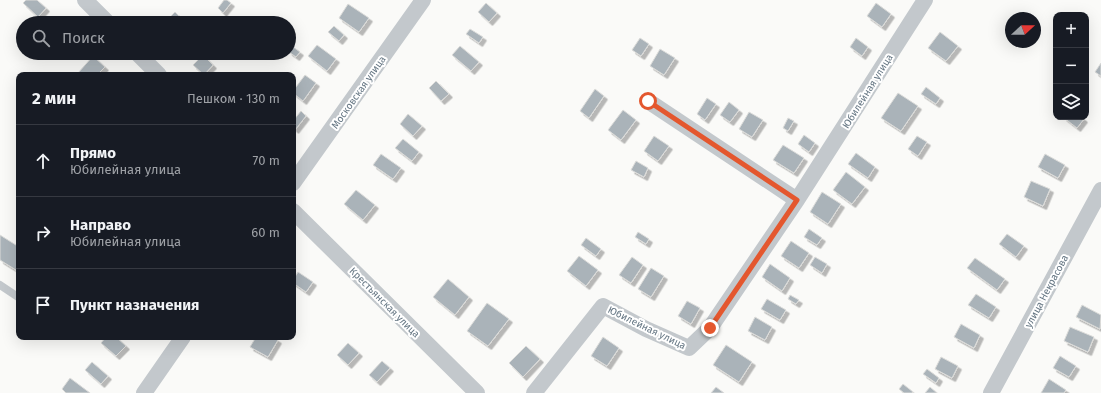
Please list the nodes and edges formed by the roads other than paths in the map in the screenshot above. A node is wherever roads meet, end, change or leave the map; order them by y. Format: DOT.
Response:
graph roads {
  1 [pos="85,0"];
  2 [pos="423,0"];
  3 [pos="923,1"];
  4 [pos="101,16"];
  5 [pos="144,60"];
  6 [pos="156,72"];
  7 [pos="648,101"];
  8 [pos="296,179"];
  9 [pos="1101,190"];
  10 [pos="797,200"];
  11 [pos="296,213"];
  12 [pos="0,285"];
  13 [pos="16,295"];
  14 [pos="181,340"];
  15 [pos="144,393"];
  16 [pos="477,393"];
  17 [pos="534,393"];
  18 [pos="991,393"];
  1 -- 4 [label="street"];
  2 -- 8 [label="street, Московская улица"];
  3 -- 10 [label="street, Юбилейная улица"];
  5 -- 6 [label="street"];
  7 -- 10 [label="street"];
  9 -- 18 [label="street, улица Некрасова"];
  10 -- 17 [label="street, Юбилейная улица"];
  11 -- 16 [label="street, Крестьянская улица"];
  12 -- 13 [label="lane"];
  14 -- 15 [label="street"];
}
